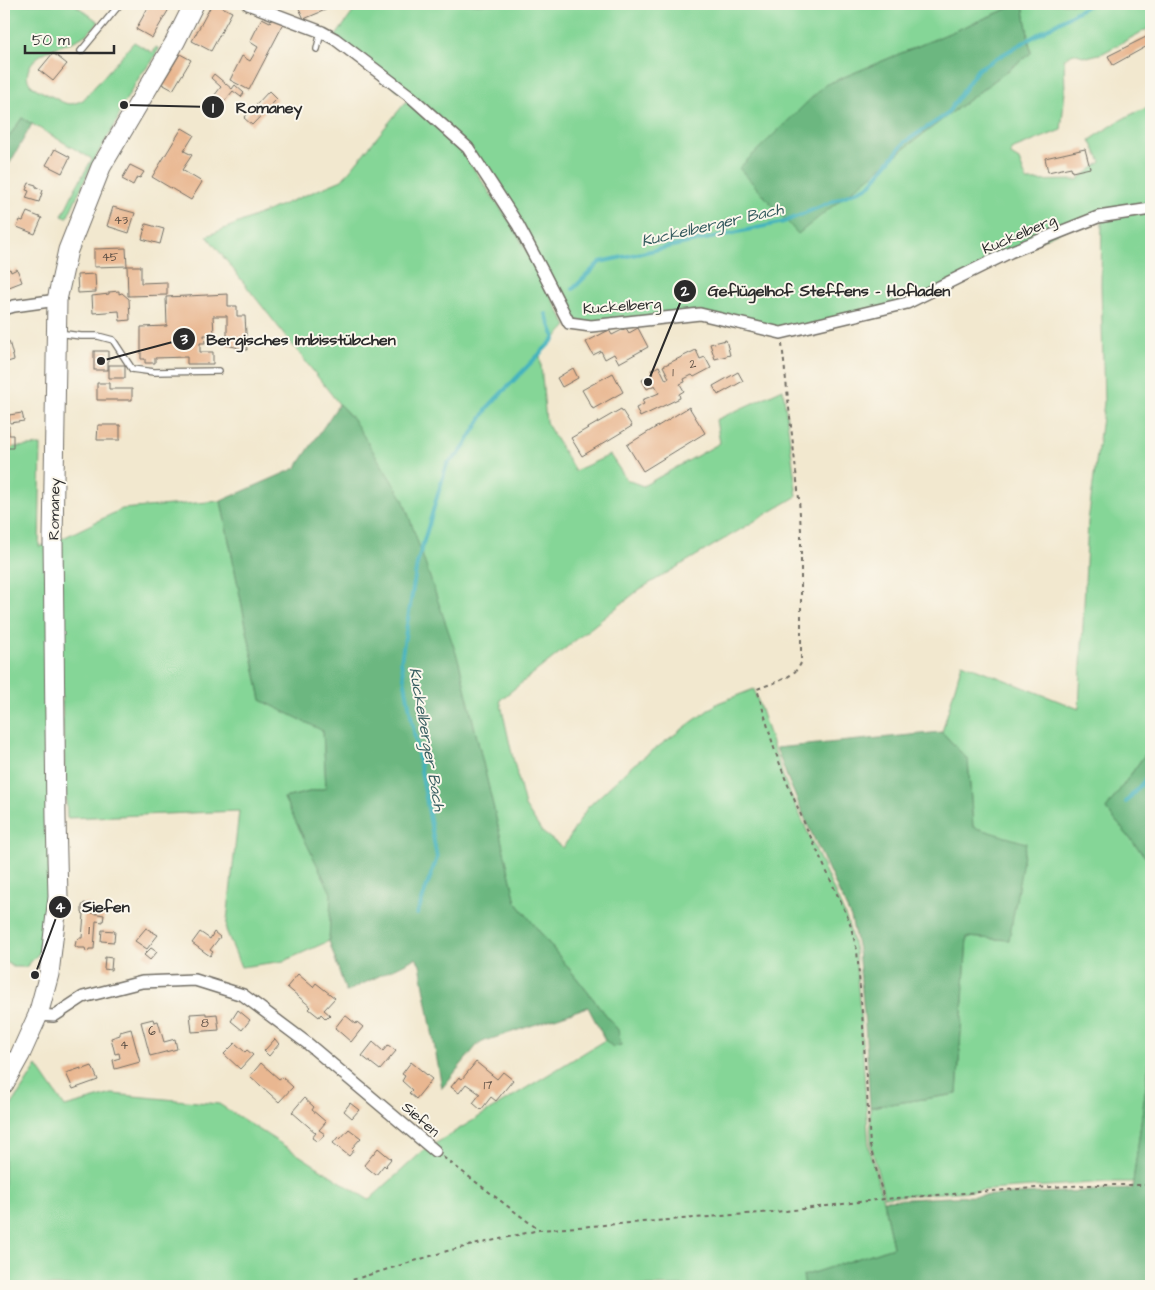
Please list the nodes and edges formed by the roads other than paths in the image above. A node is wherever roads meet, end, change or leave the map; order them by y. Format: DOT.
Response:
graph roads {
  1 [pos="120,4"];
  2 [pos="194,4"];
  3 [pos="248,4"];
  4 [pos="273,4"];
  5 [pos="260,9"];
  6 [pos="322,32"];
  7 [pos="317,49"];
  8 [pos="81,51"];
  9 [pos="1151,209"];
  10 [pos="57,300"];
  11 [pos="4,309"];
  12 [pos="56,332"];
  13 [pos="219,371"];
  14 [pos="38,1015"];
  15 [pos="11,1056"];
  16 [pos="4,1084"];
  17 [pos="435,1151"];
  1 -- 8 [label="lane"];
  2 -- 10 [label="main road, Romaney"];
  3 -- 5 [label="street, Kuckelberg"];
  4 -- 5 [label="lane"];
  5 -- 6 [label="street, Kuckelberg"];
  6 -- 7 [label="lane"];
  6 -- 9 [label="street, Kuckelberg"];
  10 -- 11 [label="street"];
  10 -- 12 [label="main road, Romaney"];
  12 -- 13 [label="lane"];
  12 -- 14 [label="main road, Romaney"];
  14 -- 15 [label="main road, Romaney"];
  14 -- 17 [label="street, Siefen"];
  15 -- 16 [label="main road, Romaney"];
}
